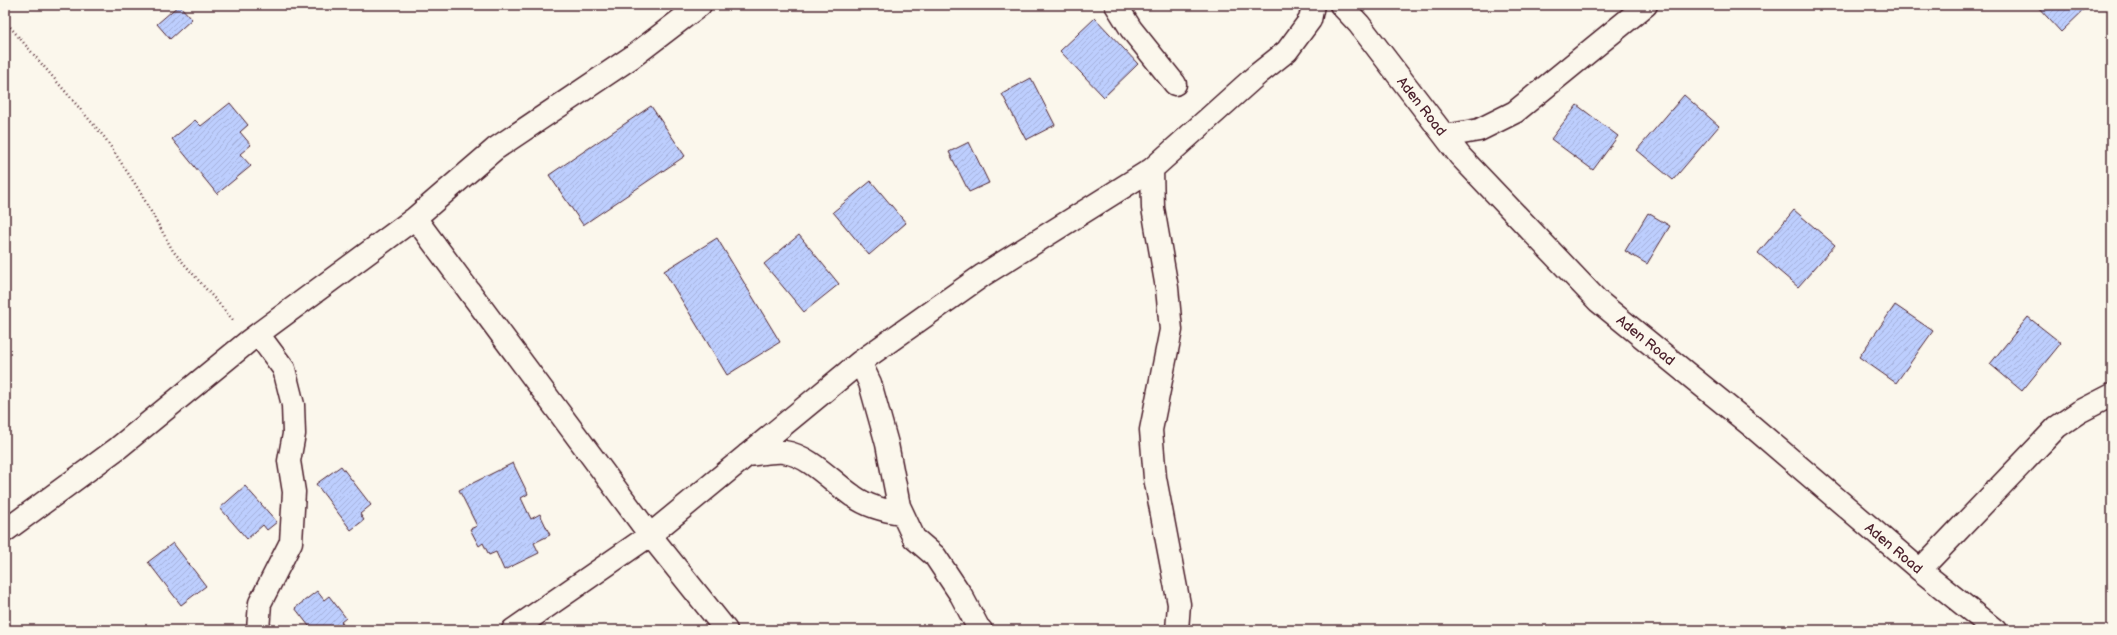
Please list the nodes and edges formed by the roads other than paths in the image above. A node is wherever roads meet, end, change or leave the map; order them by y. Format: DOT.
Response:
graph roads {
  1 [pos="700,5"];
  2 [pos="1116,5"];
  3 [pos="1313,5"];
  4 [pos="1341,5"];
  5 [pos="1646,5"];
  6 [pos="1175,84"];
  7 [pos="1445,136"];
  8 [pos="1152,169"];
  9 [pos="415,218"];
  10 [pos="254,337"];
  11 [pos="860,362"];
  12 [pos="2112,395"];
  13 [pos="747,455"];
  14 [pos="902,513"];
  15 [pos="5,531"];
  16 [pos="650,535"];
  17 [pos="1920,570"];
  18 [pos="258,630"];
  19 [pos="513,630"];
  20 [pos="726,630"];
  21 [pos="981,630"];
  22 [pos="1177,630"];
  23 [pos="1995,630"];
  1 -- 9 [label="street"];
  2 -- 6 [label="street"];
  3 -- 8 [label="street"];
  4 -- 7 [label="street, Aden Road"];
  5 -- 7 [label="street"];
  7 -- 17 [label="street, Aden Road"];
  8 -- 11 [label="street"];
  8 -- 22 [label="street"];
  9 -- 10 [label="street"];
  9 -- 16 [label="street"];
  10 -- 15 [label="street"];
  10 -- 18 [label="street"];
  11 -- 13 [label="street"];
  11 -- 14 [label="street"];
  12 -- 17 [label="street"];
  13 -- 14 [label="street"];
  13 -- 16 [label="street"];
  14 -- 21 [label="street"];
  16 -- 19 [label="street"];
  16 -- 20 [label="street"];
  17 -- 23 [label="street, Aden Road"];
}
